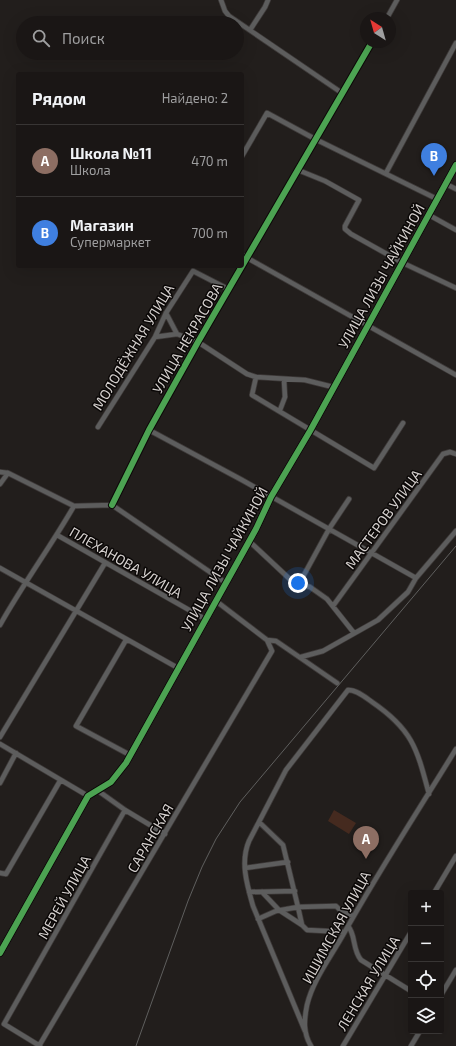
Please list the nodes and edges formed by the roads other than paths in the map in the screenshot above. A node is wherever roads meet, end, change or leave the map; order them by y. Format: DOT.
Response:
graph roads {
  1 [pos="222,0"];
  2 [pos="268,0"];
  3 [pos="397,0"];
  4 [pos="390,12"];
  5 [pos="229,16"];
  6 [pos="244,26"];
  7 [pos="250,30"];
  8 [pos="456,43"];
  9 [pos="368,48"];
  10 [pos="342,93"];
  11 [pos="315,139"];
  12 [pos="244,153"];
  13 [pos="456,165"];
  14 [pos="298,170"];
  15 [pos="386,173"];
  16 [pos="446,184"];
  17 [pos="456,189"];
  18 [pos="437,199"];
  19 [pos="429,215"];
  20 [pos="456,230"];
  21 [pos="244,256"];
  22 [pos="247,258"];
  23 [pos="244,263"];
  24 [pos="402,263"];
  25 [pos="241,268"];
  26 [pos="456,288"];
  27 [pos="228,289"];
  28 [pos="166,313"];
  29 [pos="368,325"];
  30 [pos="177,334"];
  31 [pos="155,337"];
  32 [pos="198,342"];
  33 [pos="456,375"];
  34 [pos="256,378"];
  35 [pos="284,380"];
  36 [pos="333,387"];
  37 [pos="280,410"];
  38 [pos="403,422"];
  39 [pos="98,427"];
  40 [pos="149,430"];
  41 [pos="310,431"];
  42 [pos="456,454"];
  43 [pos="0,472"];
  44 [pos="8,473"];
  45 [pos="0,484"];
  46 [pos="271,497"];
  47 [pos="349,499"];
  48 [pos="112,505"];
  49 [pos="74,506"];
  50 [pos="329,529"];
  51 [pos="456,531"];
  52 [pos="57,535"];
  53 [pos="249,541"];
  54 [pos="372,552"];
  55 [pos="105,563"];
  56 [pos="0,568"];
  57 [pos="416,578"];
  58 [pos="24,583"];
  59 [pos="226,583"];
  60 [pos="299,584"];
  61 [pos="216,601"];
  62 [pos="333,606"];
  63 [pos="76,611"];
  64 [pos="205,619"];
  65 [pos="0,625"];
  66 [pos="354,633"];
  67 [pos="126,640"];
  68 [pos="267,640"];
  69 [pos="301,657"];
  70 [pos="178,668"];
  71 [pos="337,682"];
  72 [pos="0,737"];
  73 [pos="0,744"];
  74 [pos="456,749"];
  75 [pos="16,753"];
  76 [pos="130,755"];
  77 [pos="60,781"];
  78 [pos="0,783"];
  79 [pos="96,790"];
  80 [pos="428,794"];
  81 [pos="88,796"];
  82 [pos="125,810"];
  83 [pos="259,822"];
  84 [pos="165,834"];
  85 [pos="456,856"];
  86 [pos="288,862"];
  87 [pos="245,868"];
  88 [pos="0,873"];
  89 [pos="436,890"];
  90 [pos="294,891"];
  91 [pos="249,892"];
  92 [pos="262,892"];
  93 [pos="298,907"];
  94 [pos="279,910"];
  95 [pos="353,916"];
  96 [pos="258,919"];
  97 [pos="302,925"];
  98 [pos="348,926"];
  99 [pos="344,932"];
  100 [pos="408,937"];
  101 [pos="0,953"];
  102 [pos="456,970"];
  103 [pos="385,975"];
  104 [pos="408,989"];
  105 [pos="444,990"];
  106 [pos="304,1031"];
  107 [pos="418,1034"];
  108 [pos="40,1046"];
  109 [pos="311,1046"];
  110 [pos="343,1046"];
  111 [pos="411,1046"];
  1 -- 5 [label="street"];
  2 -- 7 [label="street"];
  3 -- 4 [label="street"];
  6 -- 7 [label="street"];
  7 -- 10 [label="street"];
  8 -- 15 [label="street"];
  9 -- 10 [label="street, УЛИЦА НЕКРАСОВА"];
  10 -- 11 [label="street, УЛИЦА НЕКРАСОВА"];
  11 -- 12 [label="street"];
  11 -- 14 [label="street, УЛИЦА НЕКРАСОВА"];
  11 -- 15 [label="street"];
  13 -- 16 [label="street, УЛИЦА ЛИЗЫ ЧАЙКИНОЙ"];
  14 -- 22 [label="street, УЛИЦА НЕКРАСОВА"];
  14 -- 24 [label="street"];
  15 -- 18 [label="street"];
  16 -- 17 [label="street"];
  16 -- 18 [label="street, УЛИЦА ЛИЗЫ ЧАЙКИНОЙ"];
  18 -- 19 [label="street, УЛИЦА ЛИЗЫ ЧАЙКИНОЙ"];
  19 -- 20 [label="street"];
  19 -- 24 [label="street, УЛИЦА ЛИЗЫ ЧАЙКИНОЙ"];
  21 -- 22 [label="street"];
  22 -- 23 [label="street, УЛИЦА НЕКРАСОВА"];
  22 -- 29 [label="street"];
  24 -- 26 [label="street"];
  24 -- 29 [label="street, УЛИЦА ЛИЗЫ ЧАЙКИНОЙ"];
  25 -- 27 [label="street, УЛИЦА НЕКРАСОВА"];
  27 -- 28 [label="street, МОЛОДЁЖНАЯ УЛИЦА"];
  27 -- 32 [label="street, УЛИЦА НЕКРАСОВА"];
  28 -- 30 [label="street"];
  28 -- 31 [label="street, МОЛОДЁЖНАЯ УЛИЦА"];
  29 -- 33 [label="street"];
  29 -- 36 [label="street, УЛИЦА ЛИЗЫ ЧАЙКИНОЙ"];
  30 -- 31 [label="street"];
  30 -- 32 [label="street"];
  31 -- 39 [label="street, МОЛОДЁЖНАЯ УЛИЦА"];
  32 -- 34 [label="street"];
  32 -- 40 [label="street, УЛИЦА НЕКРАСОВА"];
  34 -- 35 [label="street"];
  34 -- 37 [label="street"];
  35 -- 36 [label="street"];
  35 -- 37 [label="street"];
  36 -- 41 [label="street, УЛИЦА ЛИЗЫ ЧАЙКИНОЙ"];
  37 -- 41 [label="street"];
  38 -- 41 [label="street"];
  40 -- 46 [label="street"];
  40 -- 48 [label="street, УЛИЦА НЕКРАСОВА"];
  41 -- 46 [label="street, УЛИЦА ЛИЗЫ ЧАЙКИНОЙ"];
  42 -- 54 [label="street, МАСТЕРОВ УЛИЦА"];
  43 -- 44 [label="street, ПЛЕХАНОВА УЛИЦА"];
  44 -- 45 [label="street"];
  44 -- 49 [label="street, ПЛЕХАНОВА УЛИЦА"];
  46 -- 50 [label="street"];
  46 -- 53 [label="street, УЛИЦА ЛИЗЫ ЧАЙКИНОЙ"];
  47 -- 50 [label="street"];
  48 -- 49 [label="street, ПЛЕХАНОВА УЛИЦА"];
  48 -- 59 [label="street"];
  49 -- 52 [label="street"];
  50 -- 54 [label="street"];
  50 -- 60 [label="street"];
  51 -- 57 [label="street"];
  52 -- 55 [label="street, ПЛЕХАНОВА УЛИЦА"];
  52 -- 58 [label="street"];
  53 -- 59 [label="street, УЛИЦА ЛИЗЫ ЧАЙКИНОЙ"];
  53 -- 60 [label="street"];
  54 -- 57 [label="street"];
  54 -- 62 [label="street, МАСТЕРОВ УЛИЦА"];
  55 -- 63 [label="street"];
  55 -- 64 [label="street, ПЛЕХАНОВА УЛИЦА"];
  56 -- 58 [label="street"];
  57 -- 66 [label="street"];
  58 -- 63 [label="street"];
  58 -- 65 [label="street"];
  59 -- 61 [label="street, УЛИЦА ЛИЗЫ ЧАЙКИНОЙ"];
  60 -- 62 [label="street"];
  61 -- 64 [label="street, УЛИЦА ЛИЗЫ ЧАЙКИНОЙ"];
  61 -- 68 [label="street"];
  62 -- 66 [label="street"];
  63 -- 67 [label="street"];
  63 -- 72 [label="street"];
  64 -- 70 [label="street, УЛИЦА ЛИЗЫ ЧАЙКИНОЙ"];
  66 -- 69 [label="street"];
  67 -- 70 [label="street"];
  67 -- 76 [label="street"];
  68 -- 69 [label="street"];
  68 -- 84 [label="street, САРАНСКАЯ"];
  69 -- 71 [label="street"];
  70 -- 76 [label="street, УЛИЦА ЛИЗЫ ЧАЙКИНОЙ"];
  73 -- 75 [label="street"];
  74 -- 80 [label="street, ИШИМСКАЯ УЛИЦА"];
  75 -- 77 [label="street"];
  75 -- 78 [label="street"];
  76 -- 79 [label="street, УЛИЦА ЛИЗЫ ЧАЙКИНОЙ"];
  77 -- 81 [label="street"];
  77 -- 88 [label="street"];
  79 -- 81 [label="street, УЛИЦА ЛИЗЫ ЧАЙКИНОЙ"];
  79 -- 82 [label="street"];
  80 -- 83 [label="street"];
  80 -- 95 [label="street, ИШИМСКАЯ УЛИЦА"];
  81 -- 101 [label="street, УЛИЦА ЛИЗЫ ЧАЙКИНОЙ"];
  82 -- 84 [label="street"];
  82 -- 108 [label="street, МЕРЕЙ УЛИЦА"];
  83 -- 86 [label="street"];
  83 -- 87 [label="street"];
  84 -- 108 [label="street, САРАНСКАЯ"];
  85 -- 89 [label="street"];
  86 -- 87 [label="street"];
  86 -- 90 [label="street"];
  87 -- 91 [label="street"];
  90 -- 92 [label="street"];
  90 -- 93 [label="street"];
  91 -- 92 [label="street"];
  91 -- 96 [label="street"];
  92 -- 94 [label="street"];
  93 -- 94 [label="street"];
  93 -- 95 [label="street"];
  93 -- 97 [label="street"];
  94 -- 96 [label="street"];
  94 -- 97 [label="street"];
  95 -- 98 [label="street, ИШИМСКАЯ УЛИЦА"];
  96 -- 106 [label="street"];
  97 -- 99 [label="street"];
  98 -- 99 [label="street, ИШИМСКАЯ УЛИЦА"];
  98 -- 103 [label="street"];
  99 -- 106 [label="street, ИШИМСКАЯ УЛИЦА"];
  100 -- 103 [label="street, ЛЕНСКАЯ УЛИЦА"];
  102 -- 105 [label="street"];
  103 -- 104 [label="street"];
  103 -- 110 [label="street, ЛЕНСКАЯ УЛИЦА"];
  106 -- 109 [label="street"];
  107 -- 111 [label="street"];
}
